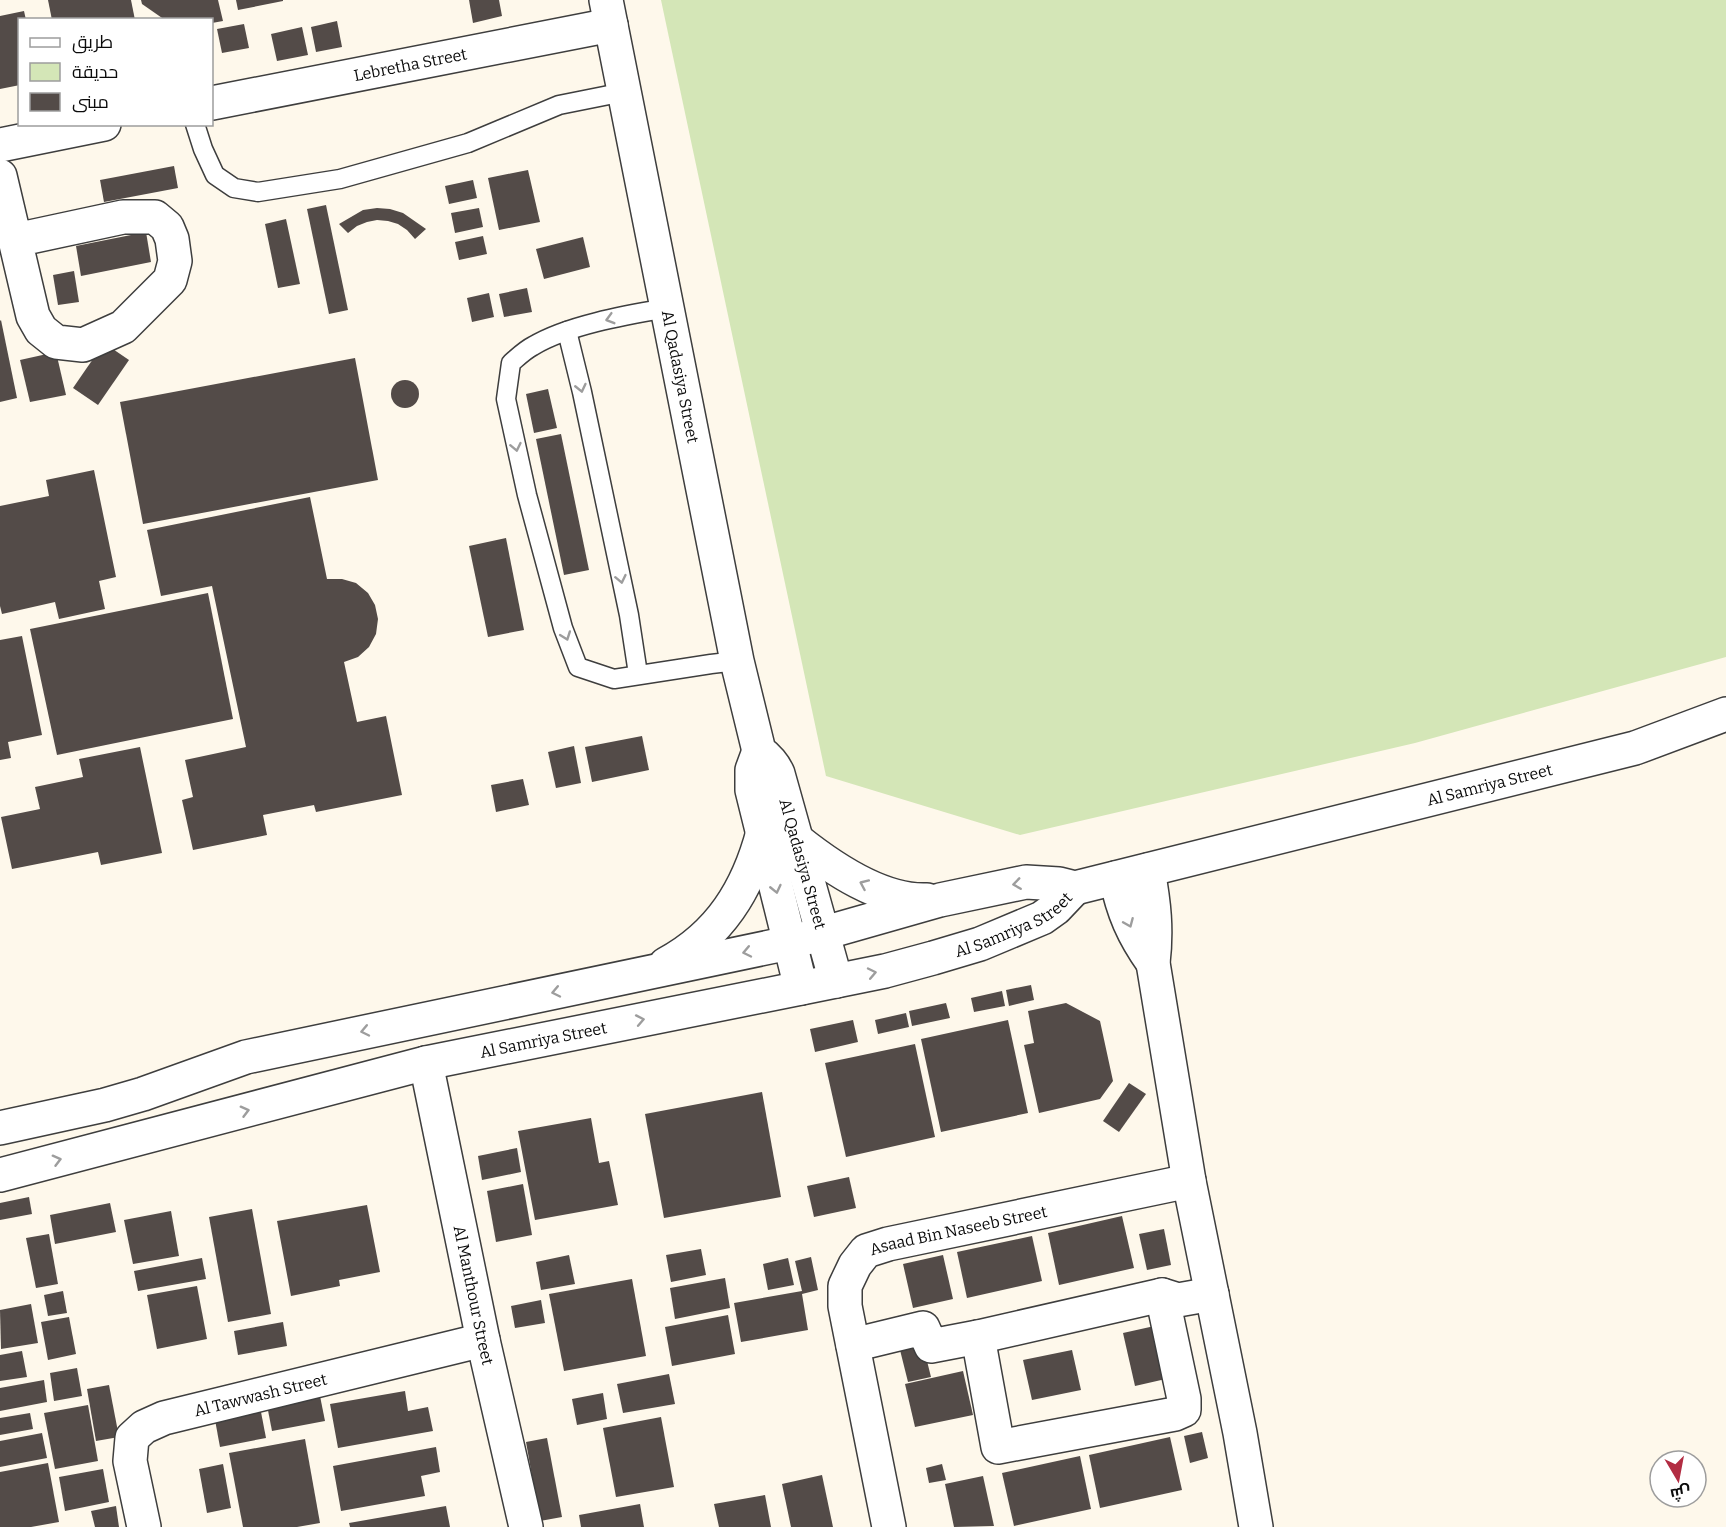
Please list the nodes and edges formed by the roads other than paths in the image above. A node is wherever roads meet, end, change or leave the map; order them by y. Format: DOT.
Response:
graph roads {
  1 [pos="608,12"];
  2 [pos="624,92"];
  3 [pos="213,103"];
  4 [pos="94,126"];
  5 [pos="196,126"];
  6 [pos="0,145"];
  7 [pos="0,176"];
  8 [pos="16,240"];
  9 [pos="667,308"];
  10 [pos="567,331"];
  11 [pos="737,661"];
  12 [pos="638,674"];
  13 [pos="1726,714"];
  14 [pos="759,751"];
  15 [pos="763,832"];
  16 [pos="798,841"];
  17 [pos="1148,870"];
  18 [pos="1116,878"];
  19 [pos="1075,888"];
  20 [pos="940,900"];
  21 [pos="823,933"];
  22 [pos="789,943"];
  23 [pos="1153,963"];
  24 [pos="652,972"];
  25 [pos="836,981"];
  26 [pos="801,988"];
  27 [pos="426,1063"];
  28 [pos="0,1128"];
  29 [pos="0,1175"];
  30 [pos="1190,1181"];
  31 [pos="1212,1294"];
  32 [pos="1162,1295"];
  33 [pos="978,1337"];
  34 [pos="483,1340"];
  35 [pos="853,1345"];
  36 [pos="144,1527"];
  37 [pos="526,1527"];
  38 [pos="889,1527"];
  39 [pos="1256,1527"];
  1 -- 2 [label="street, Al Qadasiya Street"];
  1 -- 3 [label="street, Lebretha Street"];
  2 -- 5 [label="lane"];
  2 -- 9 [label="street, Al Qadasiya Street"];
  4 -- 6 [label="street"];
  7 -- 8 [label="street"];
  8 -- 8 [label="street"];
  9 -- 10 [label="lane, one-way"];
  9 -- 11 [label="street, Al Qadasiya Street"];
  10 -- 12 [label="lane, one-way"];
  10 -- 12 [label="lane, one-way"];
  11 -- 12 [label="lane"];
  11 -- 14 [label="street, Al Qadasiya Street"];
  13 -- 17 [label="street, Al Samriya Street"];
  14 -- 15 [label="street, Al Qadasiya Street"];
  14 -- 16 [label="street, Al Qadasiya Street"];
  15 -- 22 [label="street, Al Qadasiya Street, one-way"];
  15 -- 24 [label="street"];
  20 -- 16 [label="street, one-way"];
  16 -- 21 [label="street, Al Qadasiya Street"];
  17 -- 18 [label="street, Al Samriya Street"];
  17 -- 23 [label="street"];
  18 -- 19 [label="street, Al Samriya Street"];
  18 -- 23 [label="street, one-way"];
  19 -- 20 [label="street, Al Samriya Street, one-way"];
  25 -- 19 [label="street, Al Samriya Street, one-way"];
  20 -- 21 [label="street, Al Samriya Street"];
  21 -- 22 [label="street, Al Samriya Street"];
  21 -- 25 [label="street, Al Qadasiya Street"];
  22 -- 24 [label="street, Al Samriya Street, one-way"];
  22 -- 26 [label="street, Al Qadasiya Street"];
  23 -- 30 [label="street"];
  24 -- 28 [label="street, Al Samriya Street, one-way"];
  25 -- 26 [label="street, Al Samriya Street"];
  27 -- 26 [label="street, Al Samriya Street, one-way"];
  29 -- 27 [label="street, Al Samriya Street, one-way"];
  27 -- 34 [label="street, Al Manthour Street"];
  30 -- 31 [label="street"];
  30 -- 35 [label="street, Asaad Bin Naseeb Street"];
  31 -- 32 [label="street"];
  31 -- 39 [label="street"];
  32 -- 33 [label="street"];
  32 -- 33 [label="street"];
  33 -- 35 [label="street"];
  34 -- 36 [label="street, Al Tawwash Street"];
  34 -- 37 [label="street, Al Manthour Street"];
  35 -- 38 [label="street, Asaad Bin Naseeb Street"];
}
